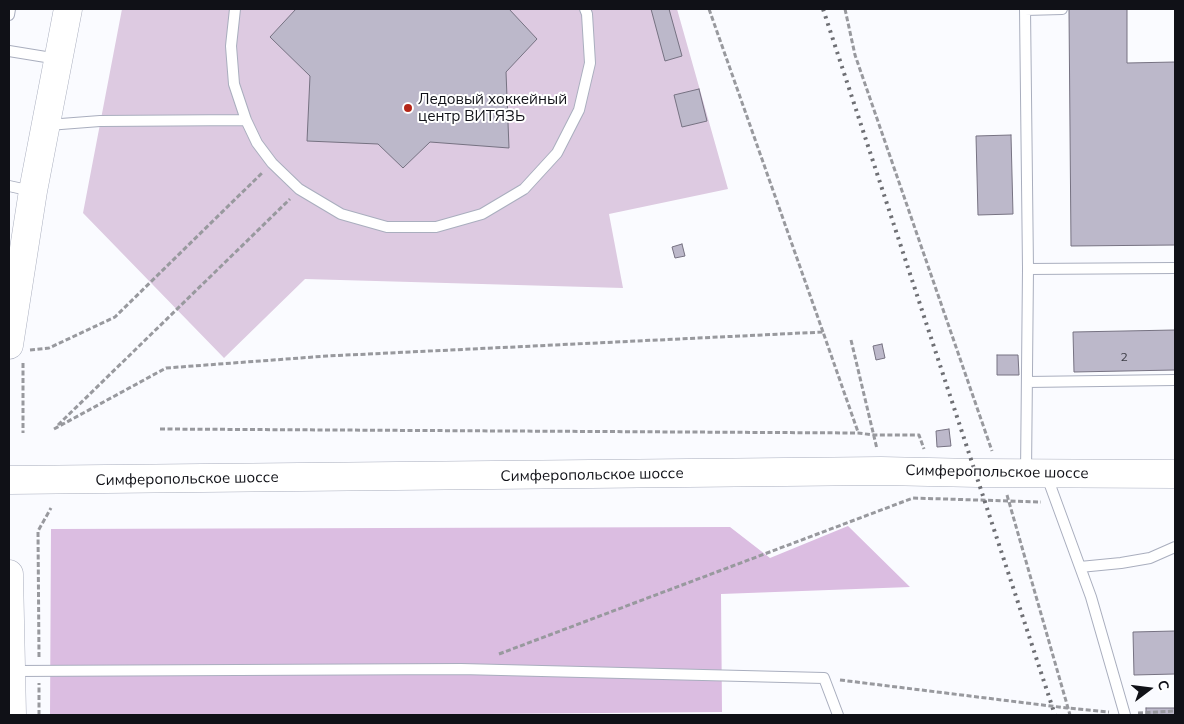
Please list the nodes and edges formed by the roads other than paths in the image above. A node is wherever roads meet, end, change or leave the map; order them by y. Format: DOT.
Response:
graph roads {
  1 [pos="10,9"];
  2 [pos="68,9"];
  3 [pos="235,9"];
  4 [pos="586,9"];
  5 [pos="1025,9"];
  6 [pos="1062,9"];
  7 [pos="9,15"];
  8 [pos="9,51"];
  9 [pos="59,59"];
  10 [pos="246,120"];
  11 [pos="47,125"];
  12 [pos="21,189"];
  13 [pos="1175,268"];
  14 [pos="1028,269"];
  15 [pos="16,348"];
  16 [pos="1175,380"];
  17 [pos="1027,382"];
  18 [pos="1014,468"];
  19 [pos="1169,476"];
  20 [pos="9,480"];
  21 [pos="1175,547"];
  22 [pos="1080,567"];
  23 [pos="9,574"];
  24 [pos="12,671"];
  25 [pos="12,715"];
  26 [pos="838,715"];
  27 [pos="1125,715"];
  1 -- 7 [label="lane"];
  2 -- 9 [label="main road"];
  3 -- 10 [label="lane"];
  4 -- 10 [label="lane"];
  5 -- 6 [label="lane"];
  5 -- 14 [label="lane"];
  8 -- 9 [label="lane"];
  9 -- 11 [label="main road"];
  10 -- 11 [label="lane"];
  11 -- 12 [label="main road"];
  12 -- 15 [label="main road"];
  13 -- 14 [label="lane"];
  14 -- 17 [label="lane"];
  16 -- 17 [label="lane"];
  17 -- 18 [label="lane"];
  18 -- 19 [label="main road, Симферопольское шоссе"];
  18 -- 20 [label="main road, Симферопольское шоссе"];
  18 -- 22 [label="lane"];
  21 -- 22 [label="lane"];
  22 -- 27 [label="lane"];
  23 -- 24 [label="main road"];
  24 -- 25 [label="main road"];
  24 -- 26 [label="lane"];
}
